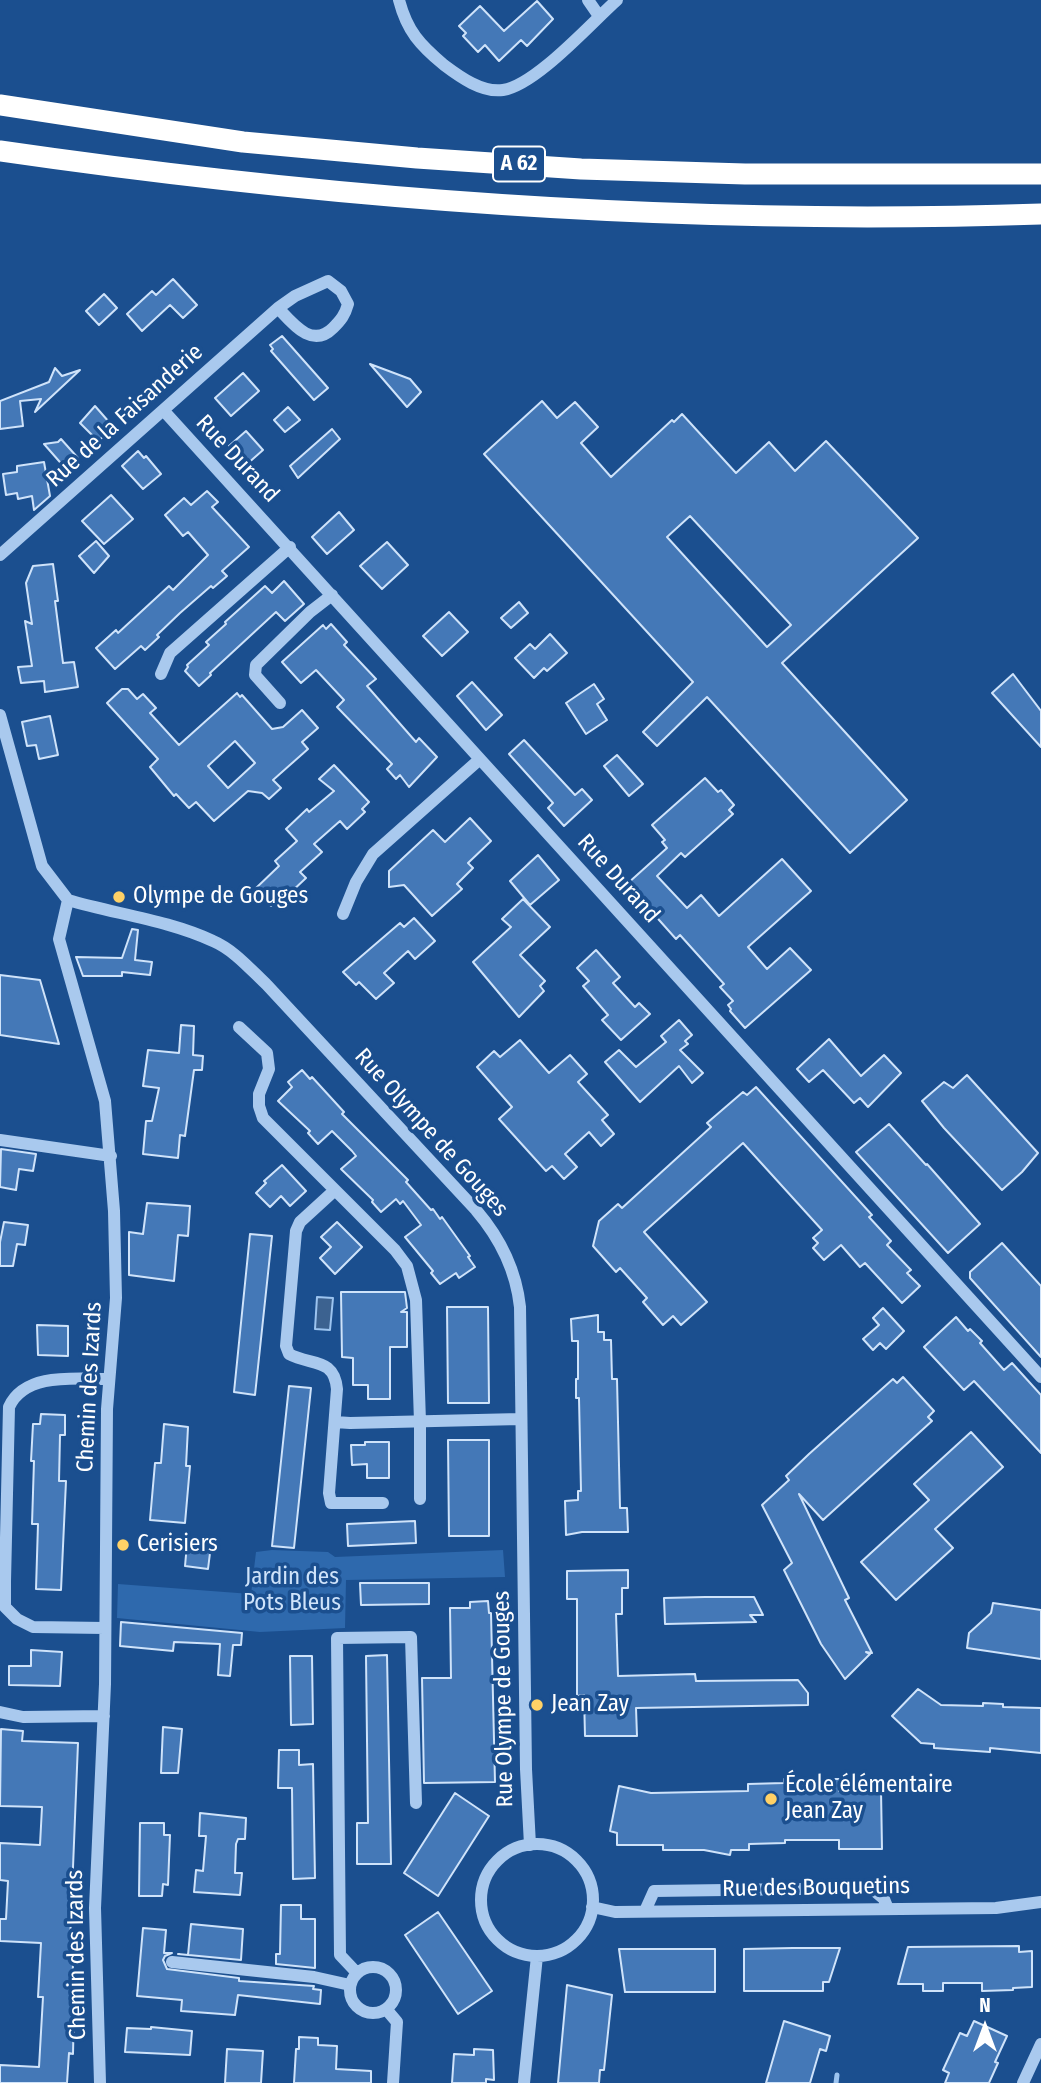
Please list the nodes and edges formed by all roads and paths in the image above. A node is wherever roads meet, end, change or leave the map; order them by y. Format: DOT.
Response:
graph roads {
  1 [pos="399,0"];
  2 [pos="588,0"];
  3 [pos="617,0"];
  4 [pos="599,16"];
  5 [pos="0,105"];
  6 [pos="0,151"];
  7 [pos="1041,174"];
  8 [pos="1041,214"];
  9 [pos="278,308"];
  10 [pos="163,411"];
  11 [pos="290,547"];
  12 [pos="0,555"];
  13 [pos="332,595"];
  14 [pos="161,674"];
  15 [pos="280,703"];
  16 [pos="0,715"];
  17 [pos="480,759"];
  18 [pos="68,900"];
  19 [pos="343,914"];
  20 [pos="239,1027"];
  21 [pos="0,1140"];
  22 [pos="111,1156"];
  23 [pos="335,1189"];
  24 [pos="1041,1377"];
  25 [pos="108,1379"];
  26 [pos="520,1419"];
  27 [pos="335,1422"];
  28 [pos="420,1422"];
  29 [pos="419,1499"];
  30 [pos="383,1503"];
  31 [pos="105,1628"];
  32 [pos="0,1712"];
  33 [pos="104,1716"];
  34 [pos="416,1803"];
  35 [pos="530,1845"];
  36 [pos="1041,1902"];
  37 [pos="592,1907"];
  38 [pos="888,1909"];
  39 [pos="645,1911"];
  40 [pos="537,1956"];
  41 [pos="172,1962"];
  42 [pos="353,1979"];
  43 [pos="386,2010"];
  44 [pos="1041,2044"];
  45 [pos="100,2083"];
  46 [pos="393,2083"];
  47 [pos="524,2083"];
  48 [pos="1023,2083"];
  1 -- 4 [label="street"];
  2 -- 4 [label="street"];
  3 -- 4 [label="street"];
  5 -- 7 [label="highway, A 62"];
  6 -- 8 [label="highway, A 62"];
  9 -- 9 [label="street, Rue de la Faisanderie"];
  9 -- 10 [label="street, Rue de la Faisanderie"];
  10 -- 11 [label="street, Rue Durand"];
  10 -- 12 [label="street, Rue de la Faisanderie"];
  11 -- 13 [label="street, Rue Durand"];
  11 -- 14 [label="street"];
  13 -- 15 [label="street"];
  13 -- 17 [label="street, Rue Durand"];
  16 -- 18 [label="street"];
  17 -- 19 [label="street"];
  17 -- 24 [label="street, Rue Durand"];
  18 -- 22 [label="street, Chemin des Izards"];
  18 -- 26 [label="street, Rue Olympe de Gouges"];
  20 -- 23 [label="street"];
  21 -- 22 [label="street"];
  22 -- 25 [label="street, Chemin des Izards"];
  23 -- 27 [label="street"];
  23 -- 28 [label="street"];
  25 -- 31 [label="street, Chemin des Izards"];
  25 -- 31 [label="street"];
  26 -- 28 [label="street"];
  26 -- 35 [label="street, Rue Olympe de Gouges"];
  27 -- 28 [label="street"];
  27 -- 30 [label="street"];
  28 -- 29 [label="street"];
  31 -- 33 [label="street, Chemin des Izards"];
  32 -- 33 [label="street"];
  33 -- 45 [label="street, Chemin des Izards"];
  34 -- 42 [label="street"];
  35 -- 37 [label="street"];
  35 -- 40 [label="street"];
  36 -- 38 [label="street, Rue des Bouquetins"];
  37 -- 39 [label="street, Rue des Bouquetins"];
  37 -- 40 [label="street"];
  38 -- 39 [label="street, Rue des Bouquetins"];
  38 -- 39 [label="street"];
  40 -- 47 [label="street"];
  41 -- 42 [label="street"];
  42 -- 43 [label="street"];
  42 -- 43 [label="street"];
  43 -- 46 [label="street"];
  44 -- 48 [label="street"];
}
